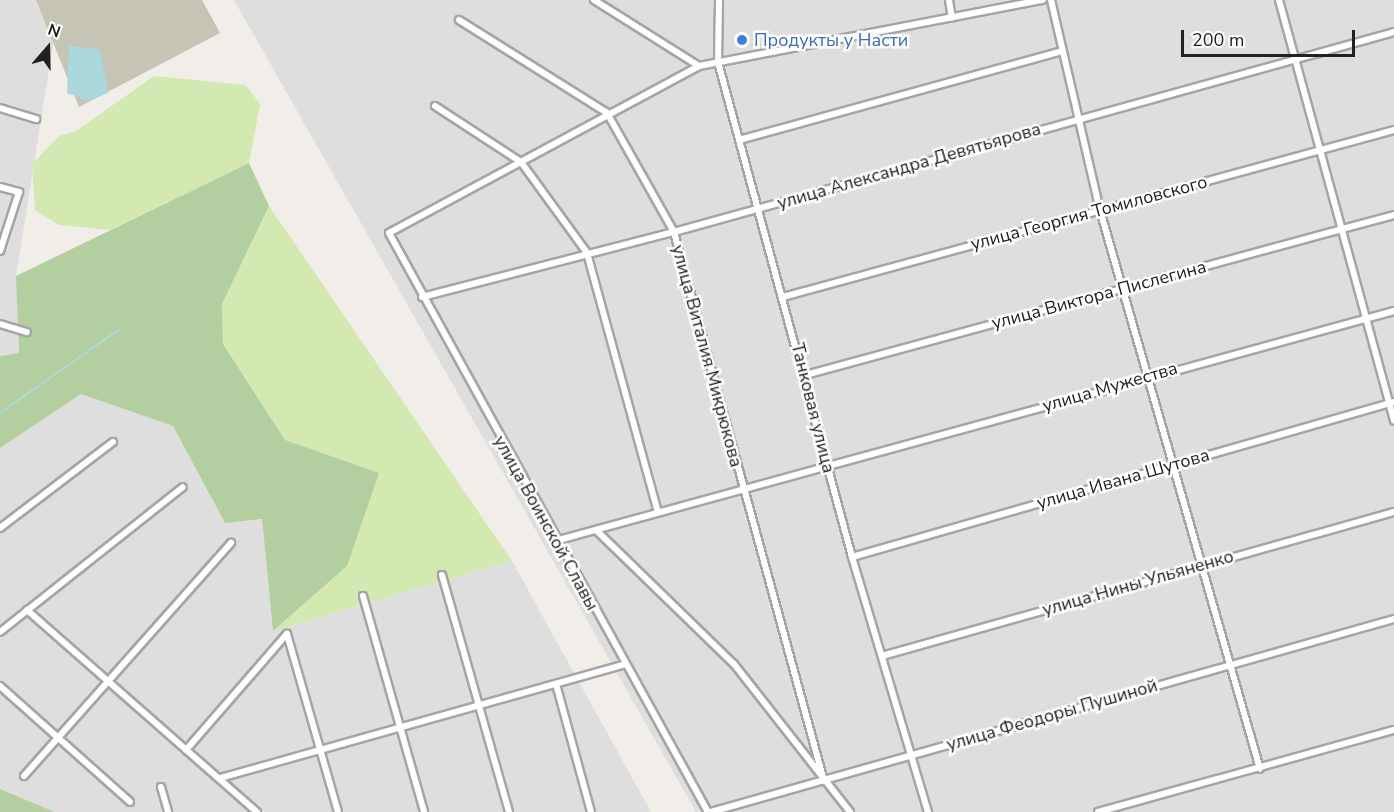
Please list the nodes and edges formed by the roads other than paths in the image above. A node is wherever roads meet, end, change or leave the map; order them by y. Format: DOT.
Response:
graph roads {
  1 [pos="594,0"];
  2 [pos="719,0"];
  3 [pos="949,0"];
  4 [pos="1043,0"];
  5 [pos="1050,0"];
  6 [pos="1279,0"];
  7 [pos="952,18"];
  8 [pos="459,20"];
  9 [pos="1394,32"];
  10 [pos="1062,51"];
  11 [pos="1294,59"];
  12 [pos="718,62"];
  13 [pos="699,66"];
  14 [pos="435,106"];
  15 [pos="0,108"];
  16 [pos="607,113"];
  17 [pos="36,119"];
  18 [pos="1077,119"];
  19 [pos="1394,129"];
  20 [pos="739,140"];
  21 [pos="1319,150"];
  22 [pos="521,162"];
  23 [pos="0,187"];
  24 [pos="758,209"];
  25 [pos="1100,210"];
  26 [pos="1394,215"];
  27 [pos="1341,229"];
  28 [pos="674,232"];
  29 [pos="0,251"];
  30 [pos="587,253"];
  31 [pos="1123,290"];
  32 [pos="422,297"];
  33 [pos="783,297"];
  34 [pos="1394,311"];
  35 [pos="1368,318"];
  36 [pos="0,324"];
  37 [pos="27,333"];
  38 [pos="805,375"];
  39 [pos="1149,375"];
  40 [pos="1392,403"];
  41 [pos="1394,421"];
  42 [pos="114,442"];
  43 [pos="1173,463"];
  44 [pos="827,466"];
  45 [pos="183,488"];
  46 [pos="742,489"];
  47 [pos="658,512"];
  48 [pos="1394,512"];
  49 [pos="0,528"];
  50 [pos="596,530"];
  51 [pos="555,541"];
  52 [pos="231,543"];
  53 [pos="852,557"];
  54 [pos="1203,565"];
  55 [pos="442,575"];
  56 [pos="363,596"];
  57 [pos="27,610"];
  58 [pos="1394,619"];
  59 [pos="0,632"];
  60 [pos="882,656"];
  61 [pos="625,664"];
  62 [pos="1232,664"];
  63 [pos="109,683"];
  64 [pos="556,684"];
  65 [pos="0,686"];
  66 [pos="479,705"];
  67 [pos="401,728"];
  68 [pos="1394,730"];
  69 [pos="60,737"];
  70 [pos="186,750"];
  71 [pos="320,751"];
  72 [pos="910,755"];
  73 [pos="1260,769"];
  74 [pos="24,776"];
  75 [pos="220,778"];
  76 [pos="824,781"];
  77 [pos="161,787"];
  78 [pos="130,802"];
  79 [pos="255,811"];
  80 [pos="168,812"];
  81 [pos="338,812"];
  82 [pos="424,812"];
  83 [pos="509,812"];
  84 [pos="591,812"];
  85 [pos="710,812"];
  86 [pos="850,812"];
  87 [pos="928,812"];
  88 [pos="1098,812"];
  1 -- 13 [label="street"];
  2 -- 12 [label="street, Танковая улица"];
  3 -- 7 [label="street"];
  4 -- 7 [label="street"];
  5 -- 10 [label="street"];
  6 -- 11 [label="street"];
  7 -- 12 [label="street"];
  8 -- 16 [label="street, улица Виталия Микрюкова"];
  9 -- 11 [label="street, улица Александра Девятьярова"];
  10 -- 18 [label="street"];
  10 -- 20 [label="street"];
  11 -- 18 [label="street, улица Александра Девятьярова"];
  11 -- 21 [label="street"];
  12 -- 13 [label="street"];
  12 -- 20 [label="street, Танковая улица"];
  13 -- 16 [label="street"];
  14 -- 22 [label="street"];
  15 -- 17 [label="street"];
  16 -- 22 [label="street"];
  16 -- 28 [label="street, улица Виталия Микрюкова"];
  18 -- 24 [label="street, улица Александра Девятьярова"];
  18 -- 25 [label="street"];
  19 -- 21 [label="street, улица Георгия Томиловского"];
  20 -- 24 [label="street, Танковая улица"];
  21 -- 25 [label="street, улица Георгия Томиловского"];
  21 -- 27 [label="street"];
  22 -- 30 [label="street"];
  22 -- 32 [label="street, улица Воинской Славы"];
  23 -- 29 [label="street"];
  24 -- 28 [label="street, улица Александра Девятьярова"];
  24 -- 33 [label="street, Танковая улица"];
  25 -- 31 [label="street"];
  25 -- 33 [label="street, улица Георгия Томиловского"];
  26 -- 27 [label="street, улица Виктора Пислегина"];
  27 -- 31 [label="street, улица Виктора Пислегина"];
  27 -- 35 [label="street"];
  28 -- 30 [label="street, улица Александра Девятьярова"];
  28 -- 46 [label="street, улица Виталия Микрюкова"];
  30 -- 32 [label="street, улица Александра Девятьярова"];
  30 -- 47 [label="street"];
  31 -- 38 [label="street, улица Виктора Пислегина"];
  31 -- 39 [label="street"];
  32 -- 51 [label="street, улица Воинской Славы"];
  33 -- 38 [label="street, Танковая улица"];
  34 -- 35 [label="street, улица Мужества"];
  35 -- 39 [label="street, улица Мужества"];
  35 -- 40 [label="street"];
  36 -- 37 [label="street"];
  38 -- 44 [label="street, Танковая улица"];
  39 -- 43 [label="street"];
  39 -- 44 [label="street, улица Мужества"];
  40 -- 41 [label="street"];
  40 -- 43 [label="street, улица Ивана Шутова"];
  42 -- 49 [label="street"];
  43 -- 53 [label="street, улица Ивана Шутова"];
  43 -- 54 [label="street"];
  44 -- 46 [label="street, улица Мужества"];
  44 -- 53 [label="street, Танковая улица"];
  45 -- 57 [label="street"];
  46 -- 47 [label="street, улица Мужества"];
  46 -- 76 [label="street, улица Виталия Микрюкова"];
  47 -- 50 [label="street, улица Мужества"];
  48 -- 54 [label="street, улица Нины Ульяненко"];
  50 -- 51 [label="street, улица Мужества"];
  50 -- 76 [label="street"];
  51 -- 61 [label="street, улица Воинской Славы"];
  52 -- 63 [label="street"];
  53 -- 60 [label="street, Танковая улица"];
  54 -- 60 [label="street, улица Нины Ульяненко"];
  54 -- 62 [label="street"];
  55 -- 66 [label="street"];
  56 -- 67 [label="street"];
  57 -- 59 [label="street"];
  57 -- 63 [label="street"];
  58 -- 62 [label="street, улица Феодоры Пушиной"];
  60 -- 72 [label="street, Танковая улица"];
  61 -- 64 [label="street"];
  61 -- 85 [label="street, улица Воинской Славы"];
  62 -- 72 [label="street, улица Феодоры Пушиной"];
  62 -- 73 [label="street"];
  63 -- 69 [label="street"];
  63 -- 70 [label="street"];
  64 -- 66 [label="street"];
  64 -- 84 [label="street"];
  65 -- 69 [label="street"];
  66 -- 67 [label="street"];
  66 -- 83 [label="street"];
  67 -- 71 [label="street"];
  67 -- 82 [label="street"];
  68 -- 73 [label="street"];
  69 -- 74 [label="street"];
  69 -- 78 [label="street"];
  70 -- 71 [label="street"];
  70 -- 75 [label="street"];
  71 -- 75 [label="street"];
  71 -- 81 [label="street"];
  72 -- 76 [label="street, улица Феодоры Пушиной"];
  72 -- 87 [label="street, Танковая улица"];
  73 -- 88 [label="street"];
  75 -- 79 [label="street"];
  76 -- 85 [label="street, улица Феодоры Пушиной"];
  76 -- 86 [label="street"];
  77 -- 80 [label="street"];
}
